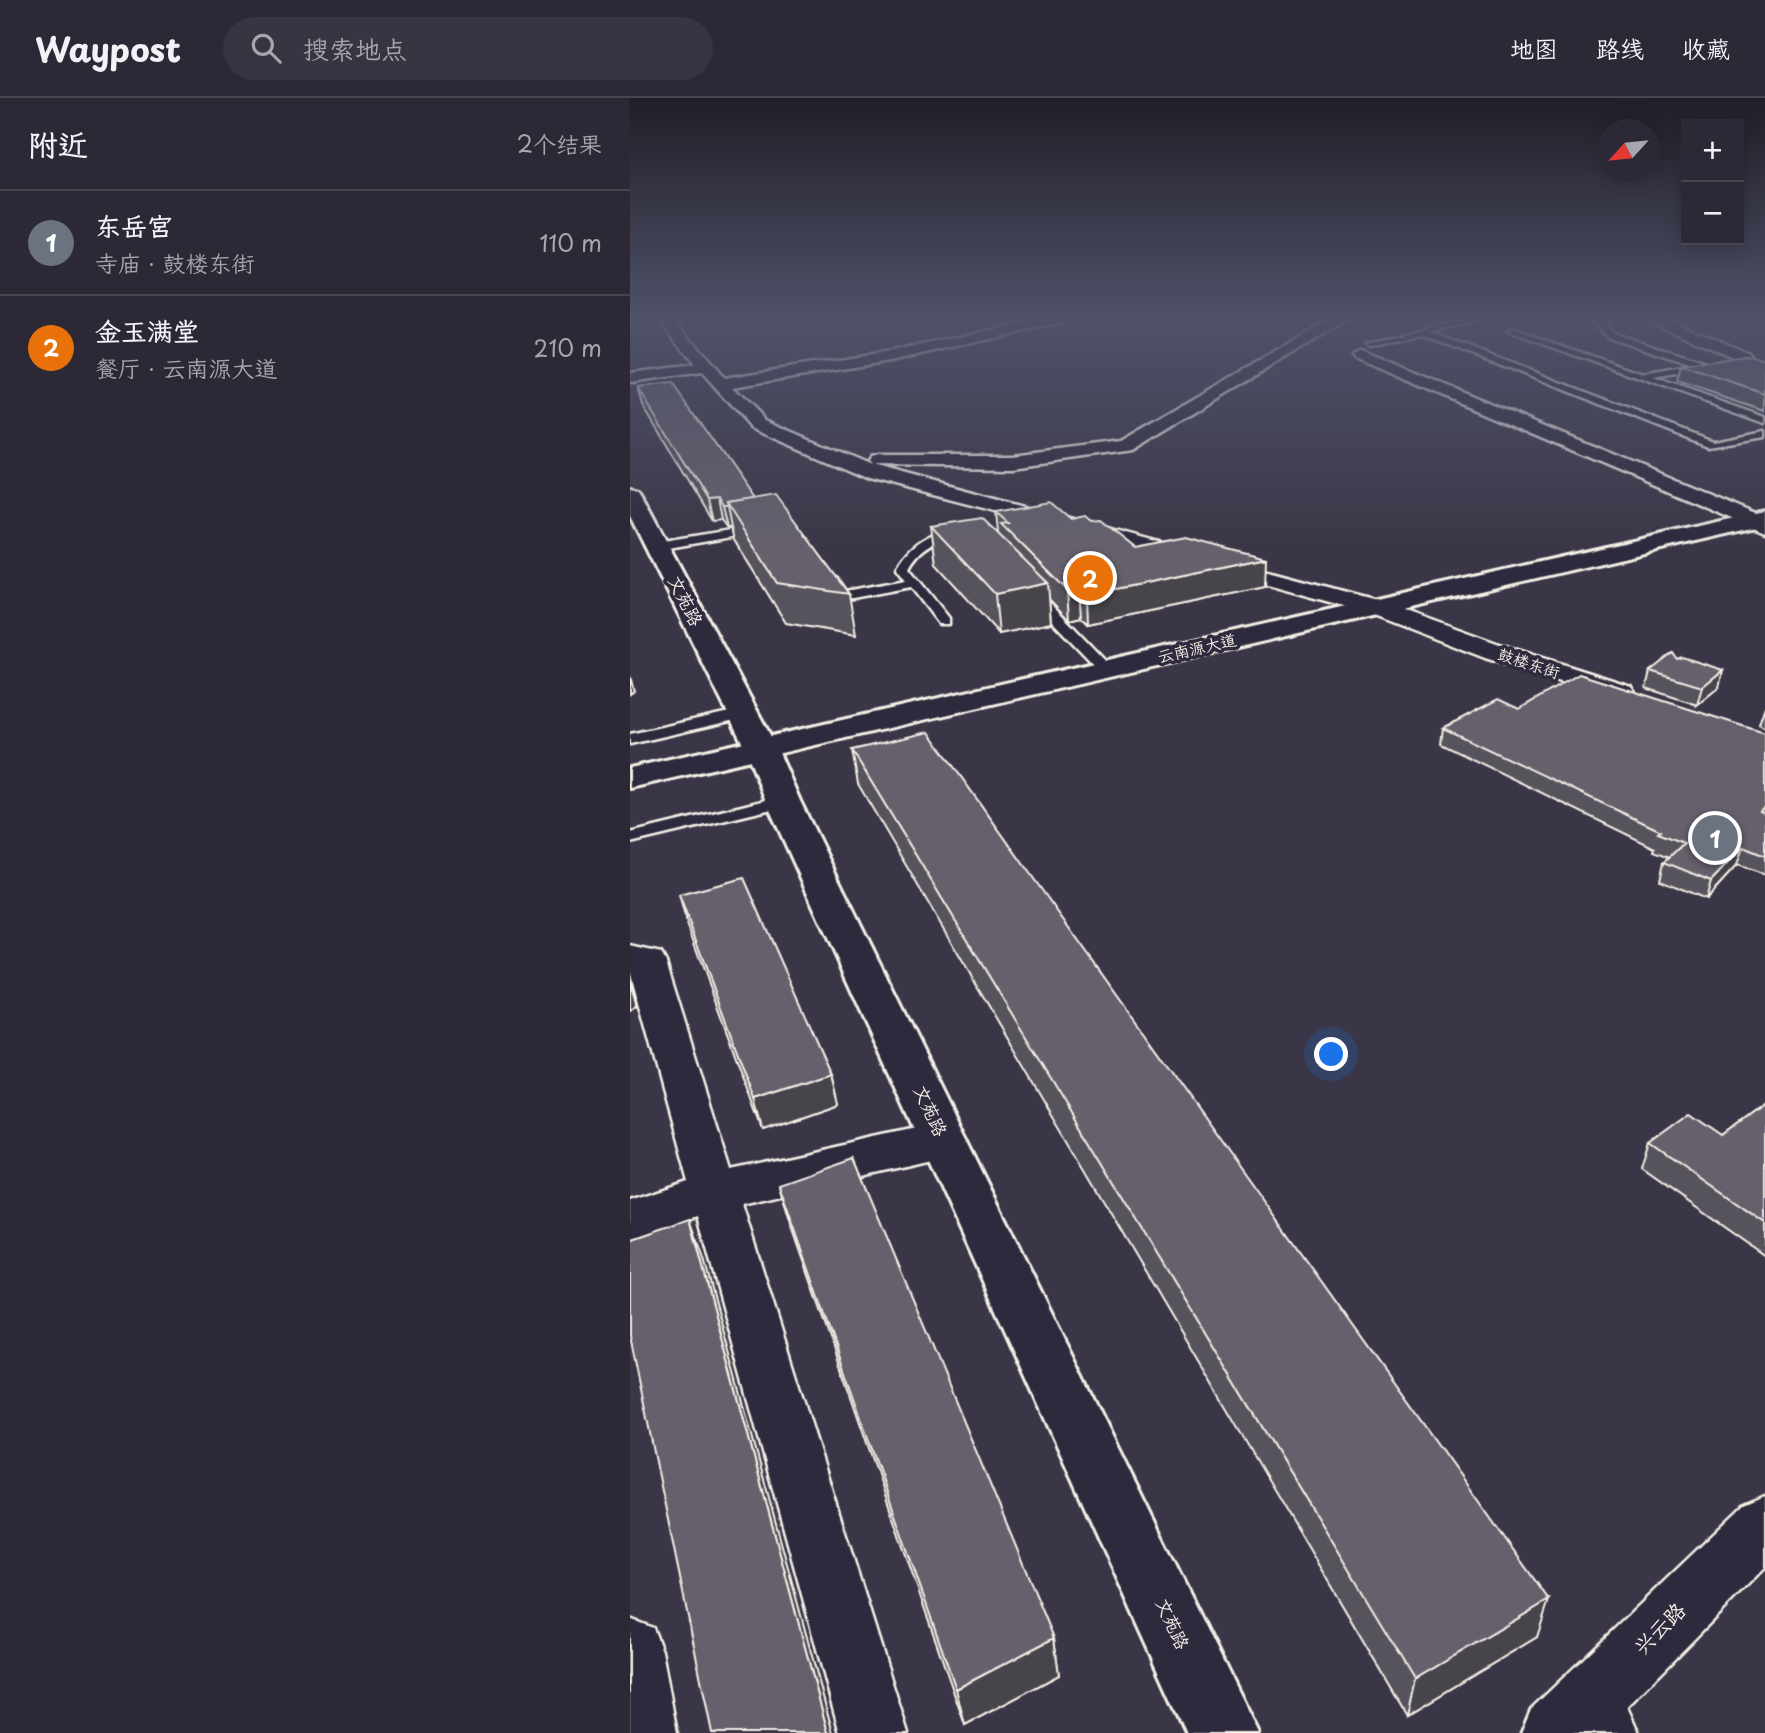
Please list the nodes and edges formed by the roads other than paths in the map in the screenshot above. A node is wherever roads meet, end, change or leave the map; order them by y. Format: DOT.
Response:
graph roads {
  1 [pos="729,395"];
  2 [pos="1212,395"];
  3 [pos="1471,395"];
  4 [pos="1586,395"];
  5 [pos="1694,395"];
  6 [pos="1765,420"];
  7 [pos="1765,434"];
  8 [pos="841,461"];
  9 [pos="630,494"];
  10 [pos="1761,521"];
  11 [pos="637,522"];
  12 [pos="764,528"];
  13 [pos="969,531"];
  14 [pos="657,546"];
  15 [pos="827,576"];
  16 [pos="913,583"];
  17 [pos="1023,583"];
  18 [pos="1375,607"];
  19 [pos="944,621"];
  20 [pos="1106,669"];
  21 [pos="1649,702"];
  22 [pos="752,731"];
  23 [pos="630,739"];
  24 [pos="630,778"];
  25 [pos="783,801"];
  26 [pos="630,838"];
  27 [pos="630,958"];
  28 [pos="944,1140"];
  29 [pos="714,1192"];
  30 [pos="630,1220"];
  31 [pos="1765,1525"];
  32 [pos="630,1651"];
  33 [pos="1582,1723"];
  34 [pos="643,1733"];
  35 [pos="874,1733"];
  36 [pos="1223,1733"];
  1 -- 8 [label="street, 鼓楼东街"];
  2 -- 8 [label="street"];
  3 -- 10 [label="street"];
  4 -- 7 [label="lane"];
  5 -- 6 [label="lane"];
  8 -- 18 [label="street, 鼓楼东街"];
  9 -- 11 [label="main road, 文苑路"];
  10 -- 18 [label="main road, 云南源大道"];
  11 -- 14 [label="main road, 文苑路"];
  12 -- 14 [label="lane"];
  13 -- 16 [label="lane"];
  14 -- 22 [label="main road, 文苑路"];
  15 -- 16 [label="lane"];
  16 -- 19 [label="lane"];
  17 -- 20 [label="lane"];
  18 -- 20 [label="main road, 云南源大道"];
  18 -- 21 [label="street, 鼓楼东街"];
  20 -- 22 [label="main road, 云南源大道"];
  22 -- 23 [label="lane"];
  22 -- 24 [label="main road, 云南源大道"];
  22 -- 25 [label="main road, 文苑路"];
  25 -- 26 [label="lane"];
  25 -- 28 [label="main road, 文苑路"];
  27 -- 29 [label="street"];
  28 -- 29 [label="street"];
  28 -- 36 [label="main road, 文苑路"];
  29 -- 30 [label="street"];
  29 -- 35 [label="street"];
  31 -- 33 [label="street, 兴云路"];
  32 -- 34 [label="street"];
}
